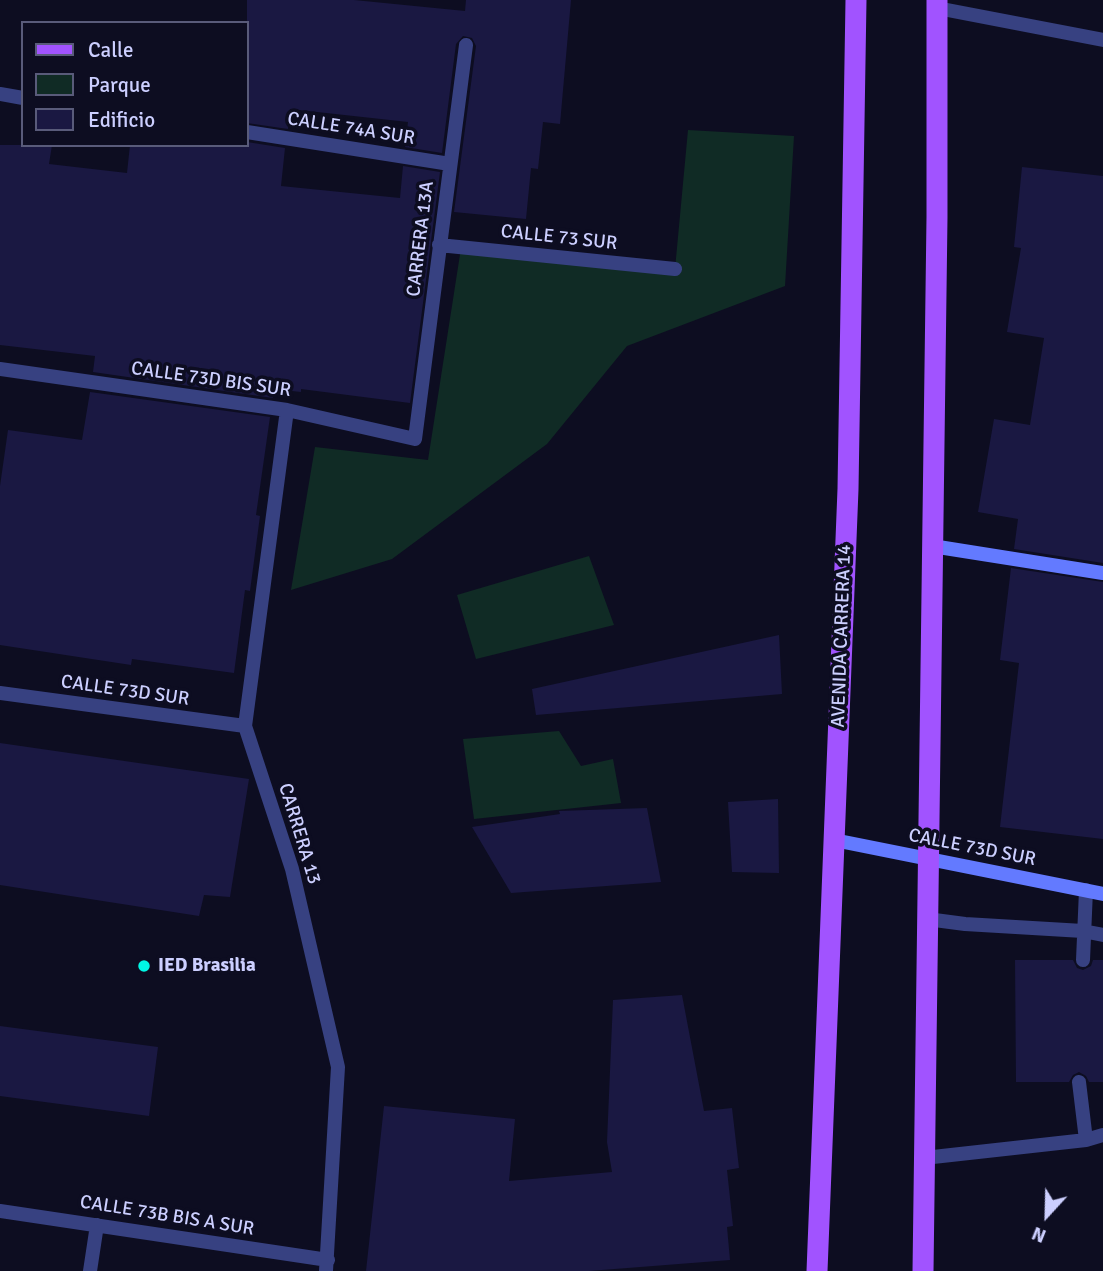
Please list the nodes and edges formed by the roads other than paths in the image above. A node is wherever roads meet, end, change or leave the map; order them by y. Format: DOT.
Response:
graph roads {
  1 [pos="856,0"];
  2 [pos="937,4"];
  3 [pos="1103,40"];
  4 [pos="466,45"];
  5 [pos="0,94"];
  6 [pos="21,98"];
  7 [pos="248,132"];
  8 [pos="450,164"];
  9 [pos="439,245"];
  10 [pos="675,269"];
  11 [pos="0,369"];
  12 [pos="287,410"];
  13 [pos="415,439"];
  14 [pos="932,545"];
  15 [pos="1103,573"];
  16 [pos="0,693"];
  17 [pos="245,726"];
  18 [pos="834,840"];
  19 [pos="928,859"];
  20 [pos="1086,890"];
  21 [pos="1103,894"];
  22 [pos="927,919"];
  23 [pos="1083,931"];
  24 [pos="1103,935"];
  25 [pos="1083,960"];
  26 [pos="1079,1083"];
  27 [pos="1103,1135"];
  28 [pos="1086,1140"];
  29 [pos="924,1158"];
  30 [pos="0,1211"];
  31 [pos="97,1225"];
  32 [pos="327,1266"];
  33 [pos="90,1271"];
  34 [pos="817,1271"];
  35 [pos="923,1271"];
  1 -- 18 [label="main road, AVENIDA CARRERA 14"];
  2 -- 3 [label="street"];
  2 -- 14 [label="main road"];
  4 -- 8 [label="street, CARRERA 13A"];
  5 -- 6 [label="street"];
  7 -- 8 [label="street, CALLE 74A SUR"];
  8 -- 9 [label="street, CARRERA 13A"];
  9 -- 10 [label="street, CALLE 73 SUR"];
  9 -- 13 [label="street, CARRERA 13A"];
  11 -- 12 [label="street, CALLE 73D BIS SUR"];
  12 -- 13 [label="street, CALLE 73D BIS SUR"];
  12 -- 17 [label="street, CARRERA 13"];
  14 -- 15 [label="street"];
  14 -- 19 [label="main road"];
  16 -- 17 [label="street, CALLE 73D SUR"];
  17 -- 32 [label="street, CARRERA 13"];
  18 -- 19 [label="street, CALLE 73D SUR"];
  18 -- 34 [label="main road, AVENIDA CARRERA 14"];
  19 -- 20 [label="street, CALLE 73D SUR"];
  19 -- 22 [label="main road"];
  20 -- 21 [label="street, CALLE 73D SUR"];
  20 -- 23 [label="street"];
  22 -- 23 [label="street"];
  22 -- 29 [label="main road"];
  23 -- 24 [label="street"];
  23 -- 25 [label="street"];
  26 -- 28 [label="street"];
  27 -- 28 [label="street"];
  28 -- 29 [label="street"];
  29 -- 35 [label="main road"];
  30 -- 31 [label="street, CALLE 73B BIS A SUR"];
  31 -- 32 [label="street, CALLE 73B BIS A SUR"];
  31 -- 33 [label="street"];
}
